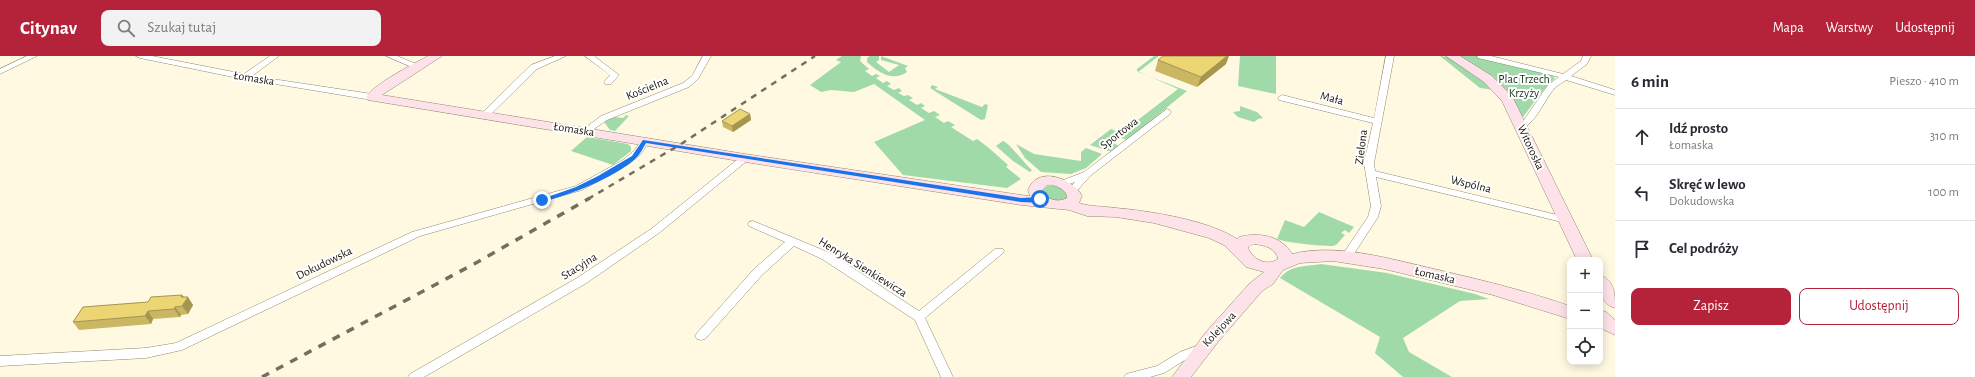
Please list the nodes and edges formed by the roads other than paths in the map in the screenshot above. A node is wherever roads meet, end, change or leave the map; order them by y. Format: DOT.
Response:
graph roads {
  1 [pos="33,56"];
  2 [pos="140,56"];
  3 [pos="275,56"];
  4 [pos="390,56"];
  5 [pos="436,56"];
  6 [pos="562,56"];
  7 [pos="589,56"];
  8 [pos="707,56"];
  9 [pos="1390,56"];
  10 [pos="1452,56"];
  11 [pos="1482,56"];
  12 [pos="1587,56"];
  13 [pos="418,66"];
  14 [pos="0,72"];
  15 [pos="1564,76"];
  16 [pos="245,77"];
  17 [pos="608,82"];
  18 [pos="1615,93"];
  19 [pos="372,97"];
  20 [pos="1282,98"];
  21 [pos="1167,112"];
  22 [pos="485,116"];
  23 [pos="1377,121"];
  24 [pos="1520,126"];
  25 [pos="586,131"];
  26 [pos="645,141"];
  27 [pos="745,158"];
  28 [pos="1371,173"];
  29 [pos="1069,194"];
  30 [pos="1039,196"];
  31 [pos="1566,220"];
  32 [pos="753,224"];
  33 [pos="793,241"];
  34 [pos="1274,244"];
  35 [pos="1244,245"];
  36 [pos="999,251"];
  37 [pos="1329,256"];
  38 [pos="1346,257"];
  39 [pos="1584,257"];
  40 [pos="1253,263"];
  41 [pos="1281,264"];
  42 [pos="1256,288"];
  43 [pos="1603,293"];
  44 [pos="1540,302"];
  45 [pos="1567,307"];
  46 [pos="1567,313"];
  47 [pos="1607,314"];
  48 [pos="919,317"];
  49 [pos="701,336"];
  50 [pos="1202,348"];
  51 [pos="0,361"];
  52 [pos="414,377"];
  53 [pos="948,377"];
  54 [pos="1132,377"];
  55 [pos="1181,377"];
  1 -- 14 [label="street"];
  2 -- 16 [label="street, Łomaska"];
  3 -- 16 [label="street"];
  4 -- 13 [label="street"];
  5 -- 13 [label="street"];
  6 -- 22 [label="street"];
  7 -- 17 [label="street"];
  8 -- 25 [label="street, Kościelna"];
  9 -- 23 [label="street, Zielona"];
  10 -- 24 [label="street, Witoroska"];
  11 -- 15 [label="street"];
  12 -- 15 [label="street"];
  13 -- 19 [label="street"];
  15 -- 18 [label="street"];
  15 -- 24 [label="street"];
  16 -- 19 [label="street, Łomaska"];
  19 -- 22 [label="street, Łomaska"];
  20 -- 23 [label="street, Mała"];
  21 -- 29 [label="street, Sportowa"];
  22 -- 25 [label="street, Łomaska"];
  23 -- 28 [label="street, Zielona"];
  24 -- 31 [label="street, Witoroska"];
  25 -- 26 [label="street, Łomaska"];
  26 -- 27 [label="street, Łomaska"];
  26 -- 51 [label="street, Dokudowska"];
  27 -- 30 [label="street, Łomaska"];
  27 -- 52 [label="street, Stacyjna"];
  28 -- 31 [label="street, Wspólna"];
  28 -- 38 [label="street, Zielona"];
  29 -- 30 [label="street, Łomaska"];
  29 -- 30 [label="street"];
  29 -- 35 [label="street, Łomaska"];
  31 -- 39 [label="street, Witoroska"];
  32 -- 33 [label="street, Henryka Sienkiewicza"];
  33 -- 48 [label="street, Henryka Sienkiewicza"];
  33 -- 49 [label="street"];
  34 -- 35 [label="street, Łomaska"];
  34 -- 37 [label="street, Łomaska"];
  34 -- 41 [label="street"];
  35 -- 40 [label="street, Łomaska"];
  36 -- 48 [label="street"];
  37 -- 38 [label="street, Łomaska"];
  37 -- 41 [label="street, Łomaska"];
  38 -- 44 [label="street, Łomaska"];
  40 -- 41 [label="street, Łomaska"];
  40 -- 42 [label="street"];
  41 -- 42 [label="street, Kolejowa"];
  42 -- 50 [label="street, Kolejowa"];
  43 -- 47 [label="street"];
  44 -- 45 [label="street, Łomaska"];
  44 -- 46 [label="street, Łomaska"];
  48 -- 53 [label="street"];
  50 -- 54 [label="street, Kolejowa"];
  50 -- 55 [label="street"];
}
